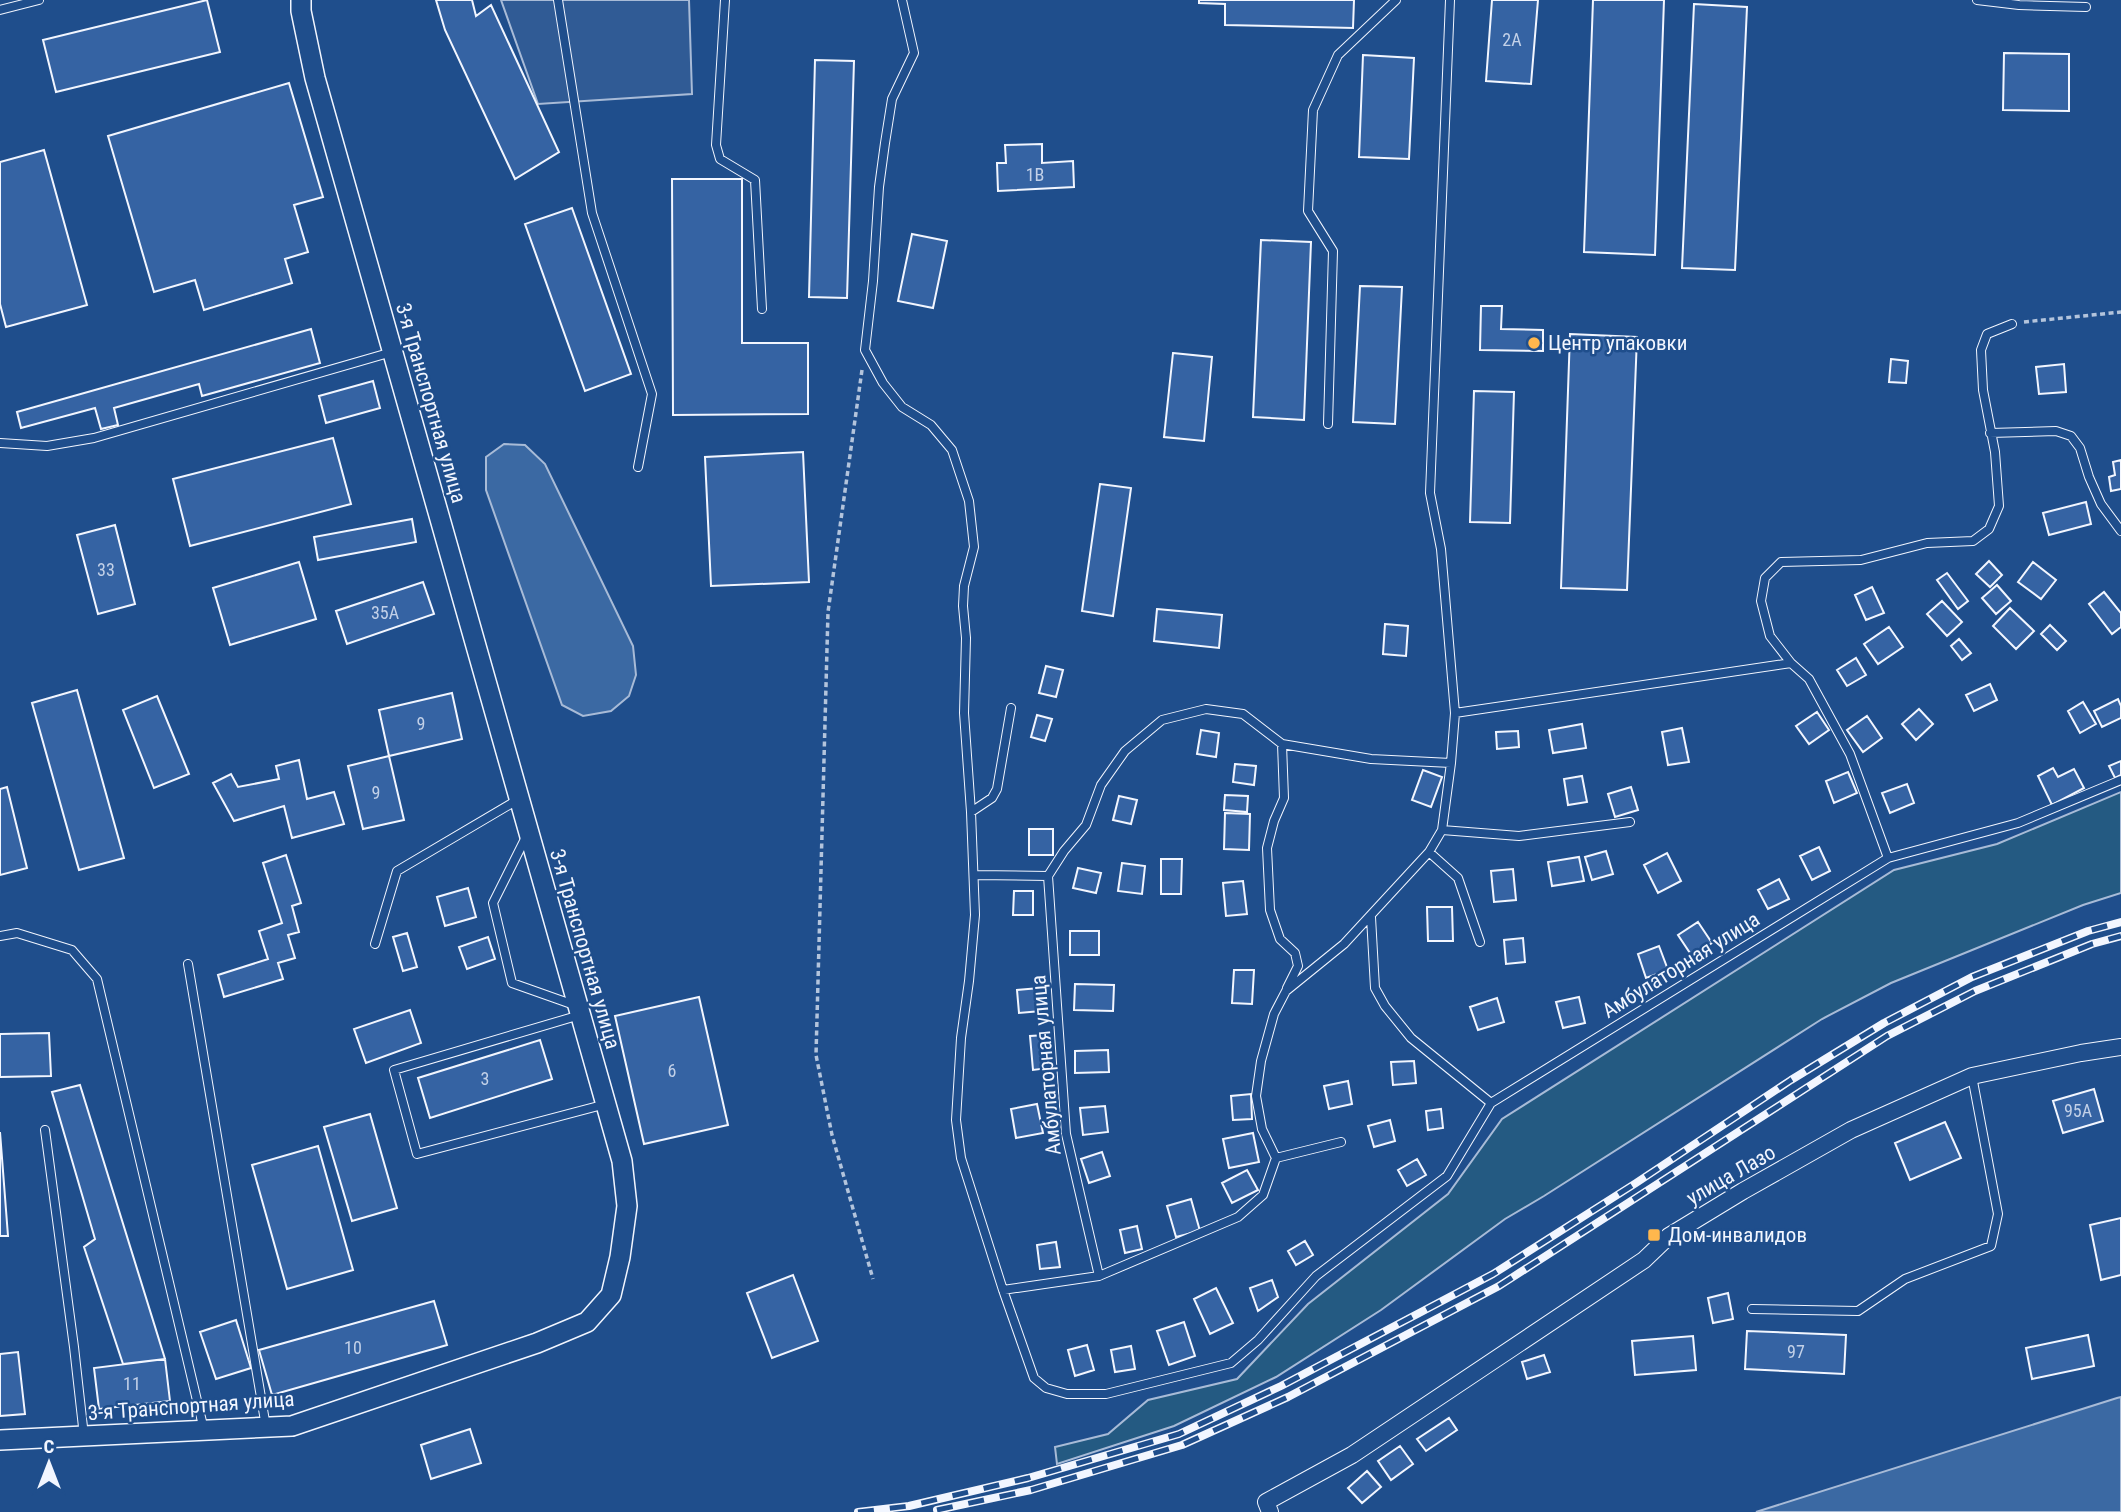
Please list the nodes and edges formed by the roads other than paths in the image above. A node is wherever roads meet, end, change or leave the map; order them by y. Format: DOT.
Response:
graph roads {
  1 [pos="39,0"];
  2 [pos="301,0"];
  3 [pos="558,0"];
  4 [pos="725,0"];
  5 [pos="902,0"];
  6 [pos="1396,0"];
  7 [pos="1450,0"];
  8 [pos="1977,0"];
  9 [pos="2086,7"];
  10 [pos="0,10"];
  11 [pos="762,309"];
  12 [pos="2012,324"];
  13 [pos="393,352"];
  14 [pos="1328,424"];
  15 [pos="1990,433"];
  16 [pos="0,443"];
  17 [pos="638,467"];
  18 [pos="2121,531"];
  19 [pos="1791,663"];
  20 [pos="1011,708"];
  21 [pos="1455,713"];
  22 [pos="1282,744"];
  23 [pos="1451,763"];
  24 [pos="2121,780"];
  25 [pos="519,799"];
  26 [pos="971,812"];
  27 [pos="1630,822"];
  28 [pos="1442,830"];
  29 [pos="528,831"];
  30 [pos="1429,852"];
  31 [pos="1888,858"];
  32 [pos="974,875"];
  33 [pos="1048,876"];
  34 [pos="1371,917"];
  35 [pos="0,936"];
  36 [pos="1480,942"];
  37 [pos="374,944"];
  38 [pos="188,964"];
  39 [pos="1286,991"];
  40 [pos="579,1011"];
  41 [pos="2121,1047"];
  42 [pos="1972,1076"];
  43 [pos="1491,1103"];
  44 [pos="606,1104"];
  45 [pos="45,1130"];
  46 [pos="1340,1142"];
  47 [pos="1276,1158"];
  48 [pos="1099,1276"];
  49 [pos="1003,1290"];
  50 [pos="1752,1309"];
  51 [pos="266,1427"];
  52 [pos="204,1430"];
  53 [pos="84,1436"];
  54 [pos="0,1440"];
  55 [pos="1270,1512"];
  1 -- 10 [label="lane"];
  2 -- 13 [label="street, 3-я Транспортная улица"];
  3 -- 17 [label="lane"];
  4 -- 11 [label="lane"];
  5 -- 26 [label="lane, Амбулаторная улица"];
  6 -- 14 [label="lane"];
  7 -- 21 [label="lane"];
  8 -- 9 [label="lane"];
  12 -- 15 [label="lane"];
  13 -- 16 [label="lane"];
  13 -- 25 [label="street, 3-я Транспортная улица"];
  15 -- 18 [label="lane"];
  15 -- 19 [label="lane"];
  19 -- 21 [label="lane"];
  19 -- 31 [label="lane"];
  20 -- 26 [label="lane"];
  21 -- 23 [label="lane"];
  22 -- 23 [label="lane"];
  22 -- 33 [label="lane"];
  22 -- 39 [label="lane"];
  23 -- 28 [label="lane"];
  24 -- 31 [label="lane, Амбулаторная улица"];
  25 -- 29 [label="street, 3-я Транспортная улица"];
  25 -- 37 [label="lane"];
  26 -- 32 [label="lane, Амбулаторная улица"];
  27 -- 28 [label="lane"];
  28 -- 30 [label="lane"];
  29 -- 40 [label="street, 3-я Транспортная улица"];
  29 -- 40 [label="lane"];
  30 -- 34 [label="lane"];
  30 -- 36 [label="lane"];
  31 -- 43 [label="lane, Амбулаторная улица"];
  32 -- 33 [label="lane"];
  32 -- 49 [label="lane, Амбулаторная улица"];
  33 -- 48 [label="lane, Амбулаторная улица"];
  34 -- 39 [label="lane"];
  34 -- 43 [label="lane"];
  35 -- 52 [label="lane"];
  38 -- 51 [label="lane"];
  39 -- 47 [label="lane"];
  40 -- 44 [label="street, 3-я Транспортная улица"];
  40 -- 44 [label="lane"];
  41 -- 42 [label="street, улица Лазо"];
  42 -- 50 [label="lane"];
  42 -- 55 [label="street, улица Лазо"];
  43 -- 49 [label="lane, Амбулаторная улица"];
  44 -- 51 [label="street, 3-я Транспортная улица"];
  45 -- 53 [label="lane"];
  46 -- 47 [label="lane"];
  47 -- 48 [label="lane"];
  48 -- 49 [label="lane"];
  51 -- 52 [label="street, 3-я Транспортная улица"];
  52 -- 53 [label="street, 3-я Транспортная улица"];
  53 -- 54 [label="street, 3-я Транспортная улица"];
}
